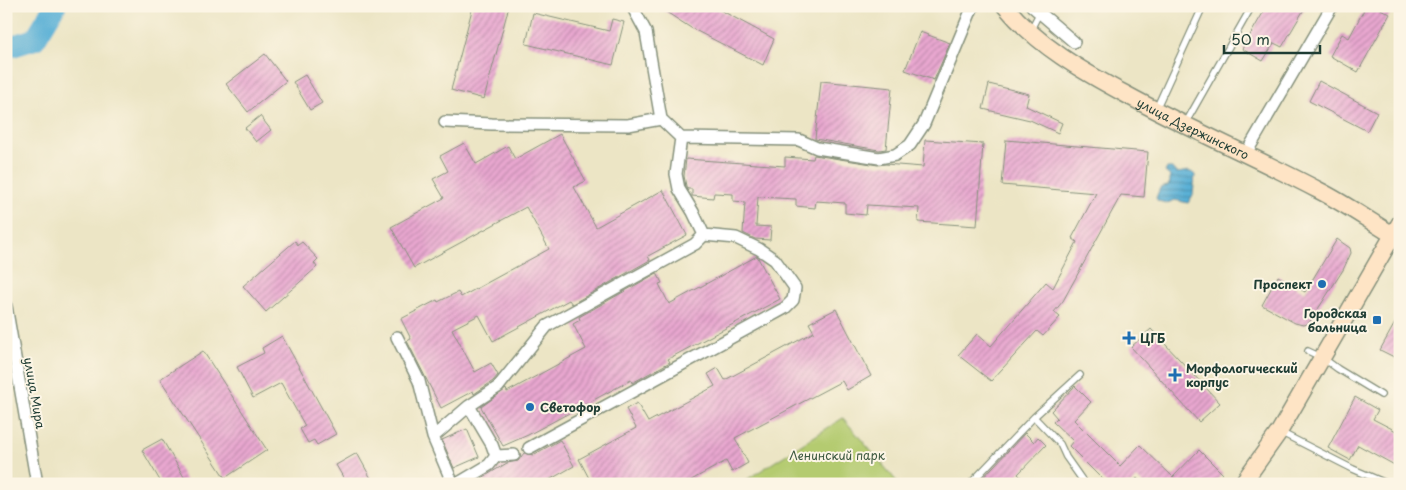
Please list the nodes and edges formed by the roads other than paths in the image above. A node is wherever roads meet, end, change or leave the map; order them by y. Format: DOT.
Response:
graph roads {
  1 [pos="632,6"];
  2 [pos="973,6"];
  3 [pos="1005,6"];
  4 [pos="1203,6"];
  5 [pos="1252,6"];
  6 [pos="1332,6"];
  7 [pos="1038,8"];
  8 [pos="1030,32"];
  9 [pos="1074,42"];
  10 [pos="1155,110"];
  11 [pos="661,119"];
  12 [pos="445,122"];
  13 [pos="1185,125"];
  14 [pos="680,138"];
  15 [pos="1245,155"];
  16 [pos="1396,229"];
  17 [pos="704,235"];
  18 [pos="6,306"];
  19 [pos="397,337"];
  20 [pos="1316,354"];
  21 [pos="1080,375"];
  22 [pos="1381,395"];
  23 [pos="469,406"];
  24 [pos="1034,417"];
  25 [pos="1279,432"];
  26 [pos="433,437"];
  27 [pos="529,448"];
  28 [pos="496,456"];
  29 [pos="514,456"];
  30 [pos="37,484"];
  31 [pos="455,484"];
  32 [pos="970,484"];
  33 [pos="1085,484"];
  34 [pos="1242,484"];
  35 [pos="1388,484"];
  1 -- 11 [label="street"];
  2 -- 14 [label="street"];
  3 -- 8 [label="main road, улица Дзержинского"];
  4 -- 10 [label="lane"];
  5 -- 13 [label="lane"];
  6 -- 15 [label="street"];
  7 -- 8 [label="lane"];
  7 -- 9 [label="street"];
  8 -- 10 [label="main road, улица Дзержинского"];
  10 -- 13 [label="main road, улица Дзержинского"];
  11 -- 12 [label="street"];
  11 -- 14 [label="street"];
  13 -- 15 [label="main road, улица Дзержинского"];
  14 -- 17 [label="street"];
  15 -- 16 [label="main road, улица Дзержинского"];
  16 -- 20 [label="main road"];
  17 -- 23 [label="street"];
  17 -- 27 [label="street"];
  18 -- 30 [label="street, улица Мира"];
  19 -- 26 [label="street"];
  20 -- 22 [label="lane"];
  20 -- 25 [label="main road"];
  21 -- 24 [label="lane"];
  23 -- 26 [label="street"];
  23 -- 28 [label="street"];
  24 -- 32 [label="lane"];
  24 -- 33 [label="lane"];
  25 -- 34 [label="main road"];
  25 -- 35 [label="lane"];
  26 -- 31 [label="street"];
  28 -- 29 [label="street"];
  28 -- 31 [label="street"];
}
